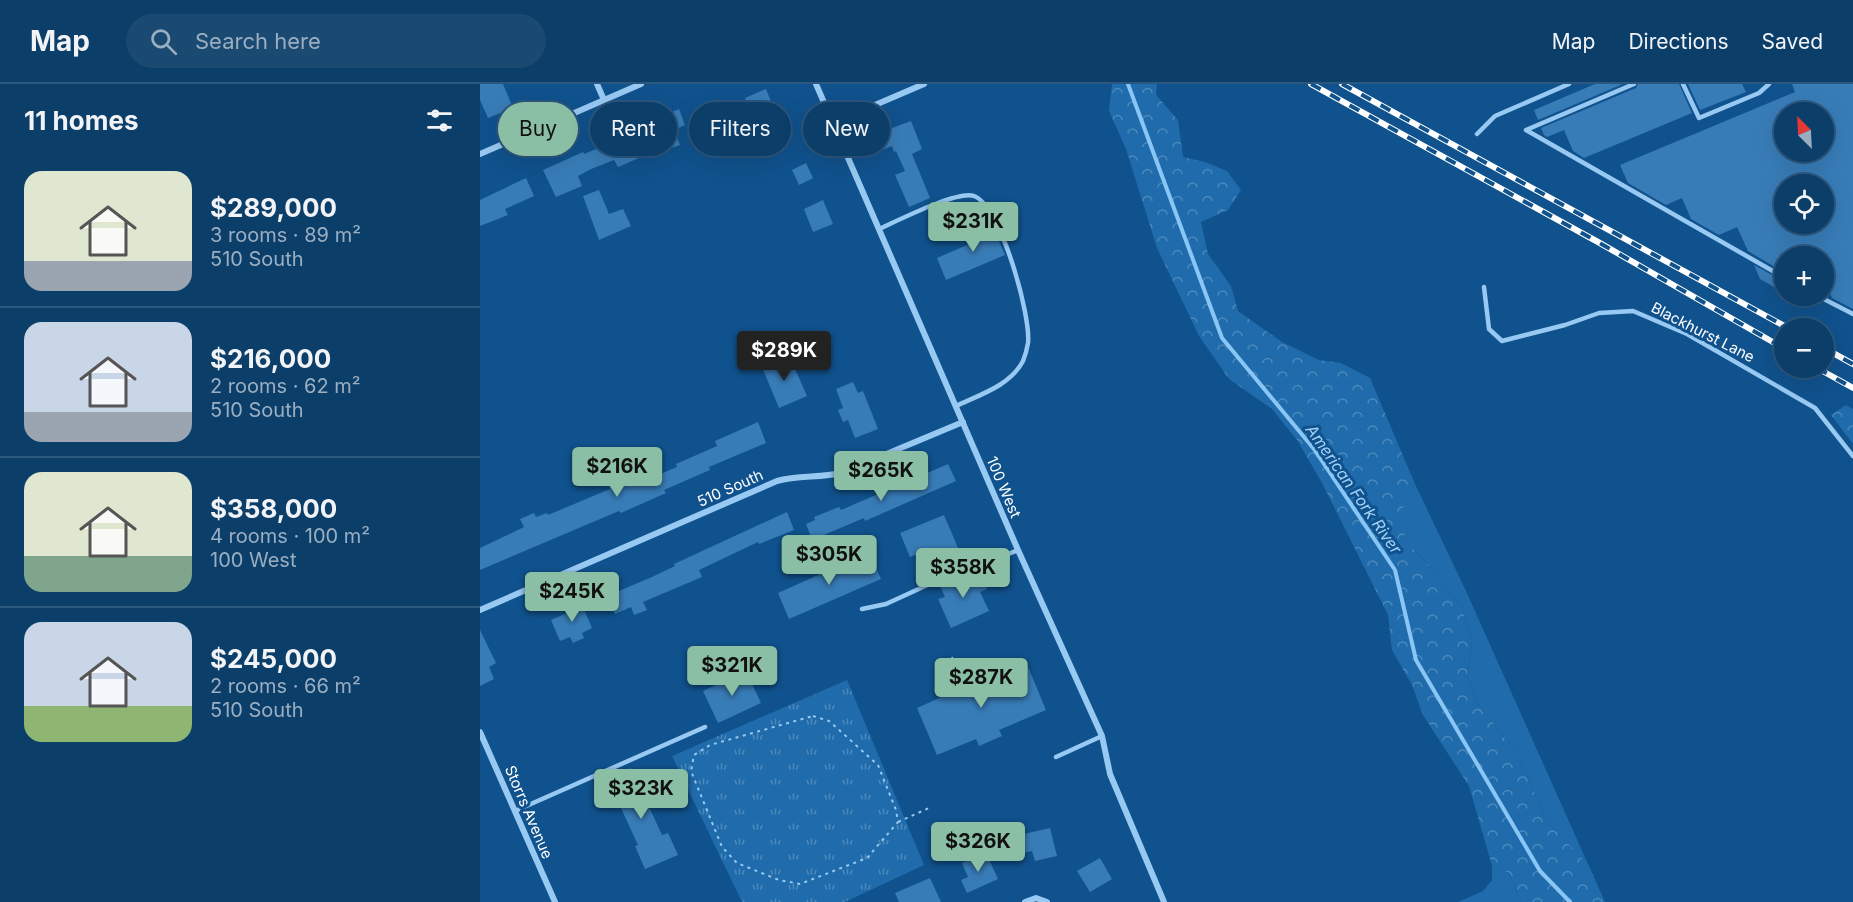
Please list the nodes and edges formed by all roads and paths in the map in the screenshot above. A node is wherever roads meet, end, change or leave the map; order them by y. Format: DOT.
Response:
graph roads {
  1 [pos="597,84"];
  2 [pos="641,84"];
  3 [pos="816,84"];
  4 [pos="924,84"];
  5 [pos="1569,84"];
  6 [pos="1634,84"];
  7 [pos="1683,84"];
  8 [pos="1769,84"];
  9 [pos="604,100"];
  10 [pos="824,102"];
  11 [pos="882,102"];
  12 [pos="1477,134"];
  13 [pos="480,154"];
  14 [pos="847,156"];
  15 [pos="879,229"];
  16 [pos="1774,272"];
  17 [pos="1484,287"];
  18 [pos="1834,304"];
  19 [pos="1853,314"];
  20 [pos="956,406"];
  21 [pos="963,422"];
  22 [pos="1853,456"];
  23 [pos="1018,550"];
  24 [pos="862,609"];
  25 [pos="480,610"];
  26 [pos="952,657"];
  27 [pos="964,679"];
  28 [pos="705,727"];
  29 [pos="480,732"];
  30 [pos="1102,736"];
  31 [pos="1056,757"];
  32 [pos="929,808"];
  33 [pos="514,811"];
  34 [pos="898,822"];
  35 [pos="1044,900"];
  36 [pos="554,902"];
  37 [pos="1025,902"];
  38 [pos="1164,902"];
  1 -- 9 [label="street"];
  2 -- 9 [label="street"];
  3 -- 10 [label="street, 100 West"];
  4 -- 11 [label="street"];
  5 -- 12 [label="lane"];
  6 -- 16 [label="lane"];
  7 -- 8 [label="lane"];
  9 -- 13 [label="street"];
  14 -- 15 [label="street, 100 West"];
  15 -- 20 [label="street, 100 West"];
  15 -- 20 [label="lane"];
  17 -- 22 [label="lane, Blackhurst Lane"];
  18 -- 19 [label="lane"];
  20 -- 21 [label="street, 100 West"];
  21 -- 23 [label="street, 100 West"];
  21 -- 25 [label="street, 510 South"];
  23 -- 24 [label="lane"];
  23 -- 30 [label="street, 100 West"];
  26 -- 27 [label="path"];
  28 -- 33 [label="lane"];
  29 -- 33 [label="street, Storrs Avenue"];
  30 -- 31 [label="lane"];
  30 -- 38 [label="street, 100 West"];
  32 -- 34 [label="path"];
  33 -- 36 [label="street, Storrs Avenue"];
  34 -- 34 [label="path"];
  35 -- 37 [label="street"];
}
